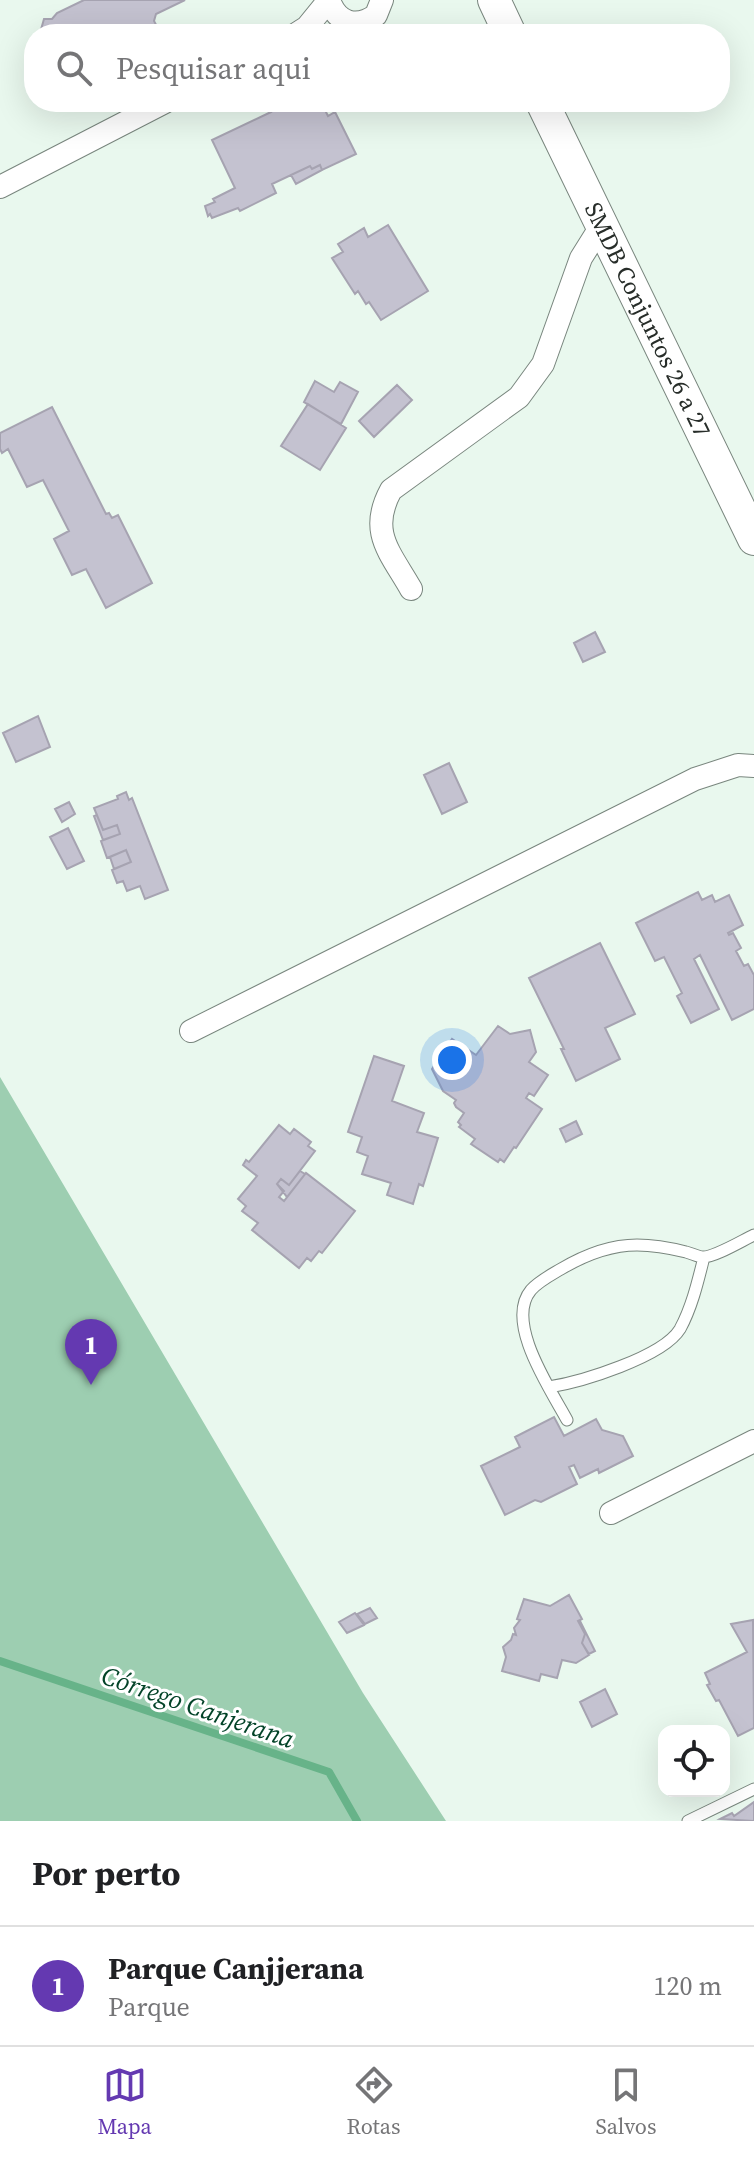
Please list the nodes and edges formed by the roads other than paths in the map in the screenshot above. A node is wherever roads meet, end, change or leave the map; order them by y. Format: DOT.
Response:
graph roads {
  1 [pos="329,0"];
  2 [pos="382,0"];
  3 [pos="494,0"];
  4 [pos="309,24"];
  5 [pos="505,24"];
  6 [pos="146,112"];
  7 [pos="547,112"];
  8 [pos="0,187"];
  9 [pos="601,226"];
  10 [pos="754,539"];
  11 [pos="411,589"];
  12 [pos="754,766"];
  13 [pos="191,1031"];
  14 [pos="754,1235"];
  15 [pos="704,1257"];
  16 [pos="549,1387"];
  17 [pos="567,1420"];
  18 [pos="754,1441"];
  19 [pos="611,1513"];
  20 [pos="754,1789"];
  21 [pos="688,1821"];
  1 -- 2 [label="street"];
  1 -- 4 [label="street"];
  3 -- 5 [label="street"];
  6 -- 8 [label="street"];
  7 -- 9 [label="street, SMDB Conjuntos 26 a 27"];
  9 -- 10 [label="street, SMDB Conjuntos 26 a 27"];
  9 -- 11 [label="street"];
  12 -- 13 [label="street"];
  14 -- 15 [label="lane"];
  15 -- 16 [label="lane"];
  15 -- 16 [label="lane"];
  16 -- 17 [label="lane"];
  18 -- 19 [label="street"];
  20 -- 21 [label="lane"];
}
